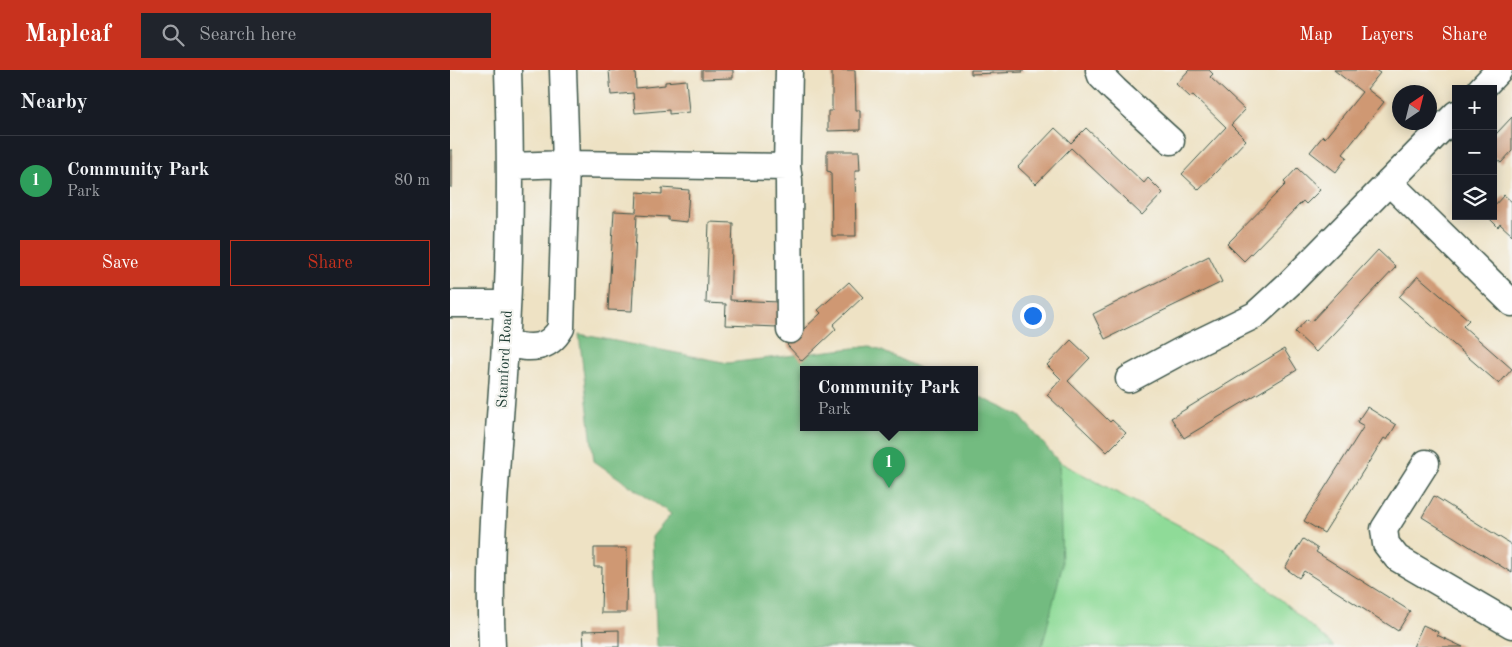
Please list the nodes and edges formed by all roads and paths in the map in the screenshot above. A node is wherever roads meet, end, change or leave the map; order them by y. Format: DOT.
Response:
graph roads {
  1 [pos="508,70"];
  2 [pos="563,70"];
  3 [pos="789,70"];
  4 [pos="1099,70"];
  5 [pos="1452,118"];
  6 [pos="1171,141"];
  7 [pos="566,164"];
  8 [pos="511,166"];
  9 [pos="787,167"];
  10 [pos="1389,182"];
  11 [pos="1512,303"];
  12 [pos="450,304"];
  13 [pos="507,304"];
  14 [pos="790,330"];
  15 [pos="505,344"];
  16 [pos="1129,379"];
  17 [pos="1426,463"];
  18 [pos="1512,625"];
  19 [pos="492,647"];
  1 -- 8 [label="street, Stamford Road"];
  2 -- 7 [label="street"];
  3 -- 9 [label="street"];
  4 -- 6 [label="street"];
  5 -- 10 [label="street"];
  7 -- 8 [label="street"];
  7 -- 9 [label="street"];
  7 -- 15 [label="street"];
  8 -- 13 [label="street, Stamford Road"];
  9 -- 14 [label="street"];
  10 -- 11 [label="street"];
  10 -- 16 [label="street"];
  12 -- 13 [label="street"];
  13 -- 15 [label="street, Stamford Road"];
  15 -- 19 [label="street, Stamford Road"];
  17 -- 18 [label="street"];
}
